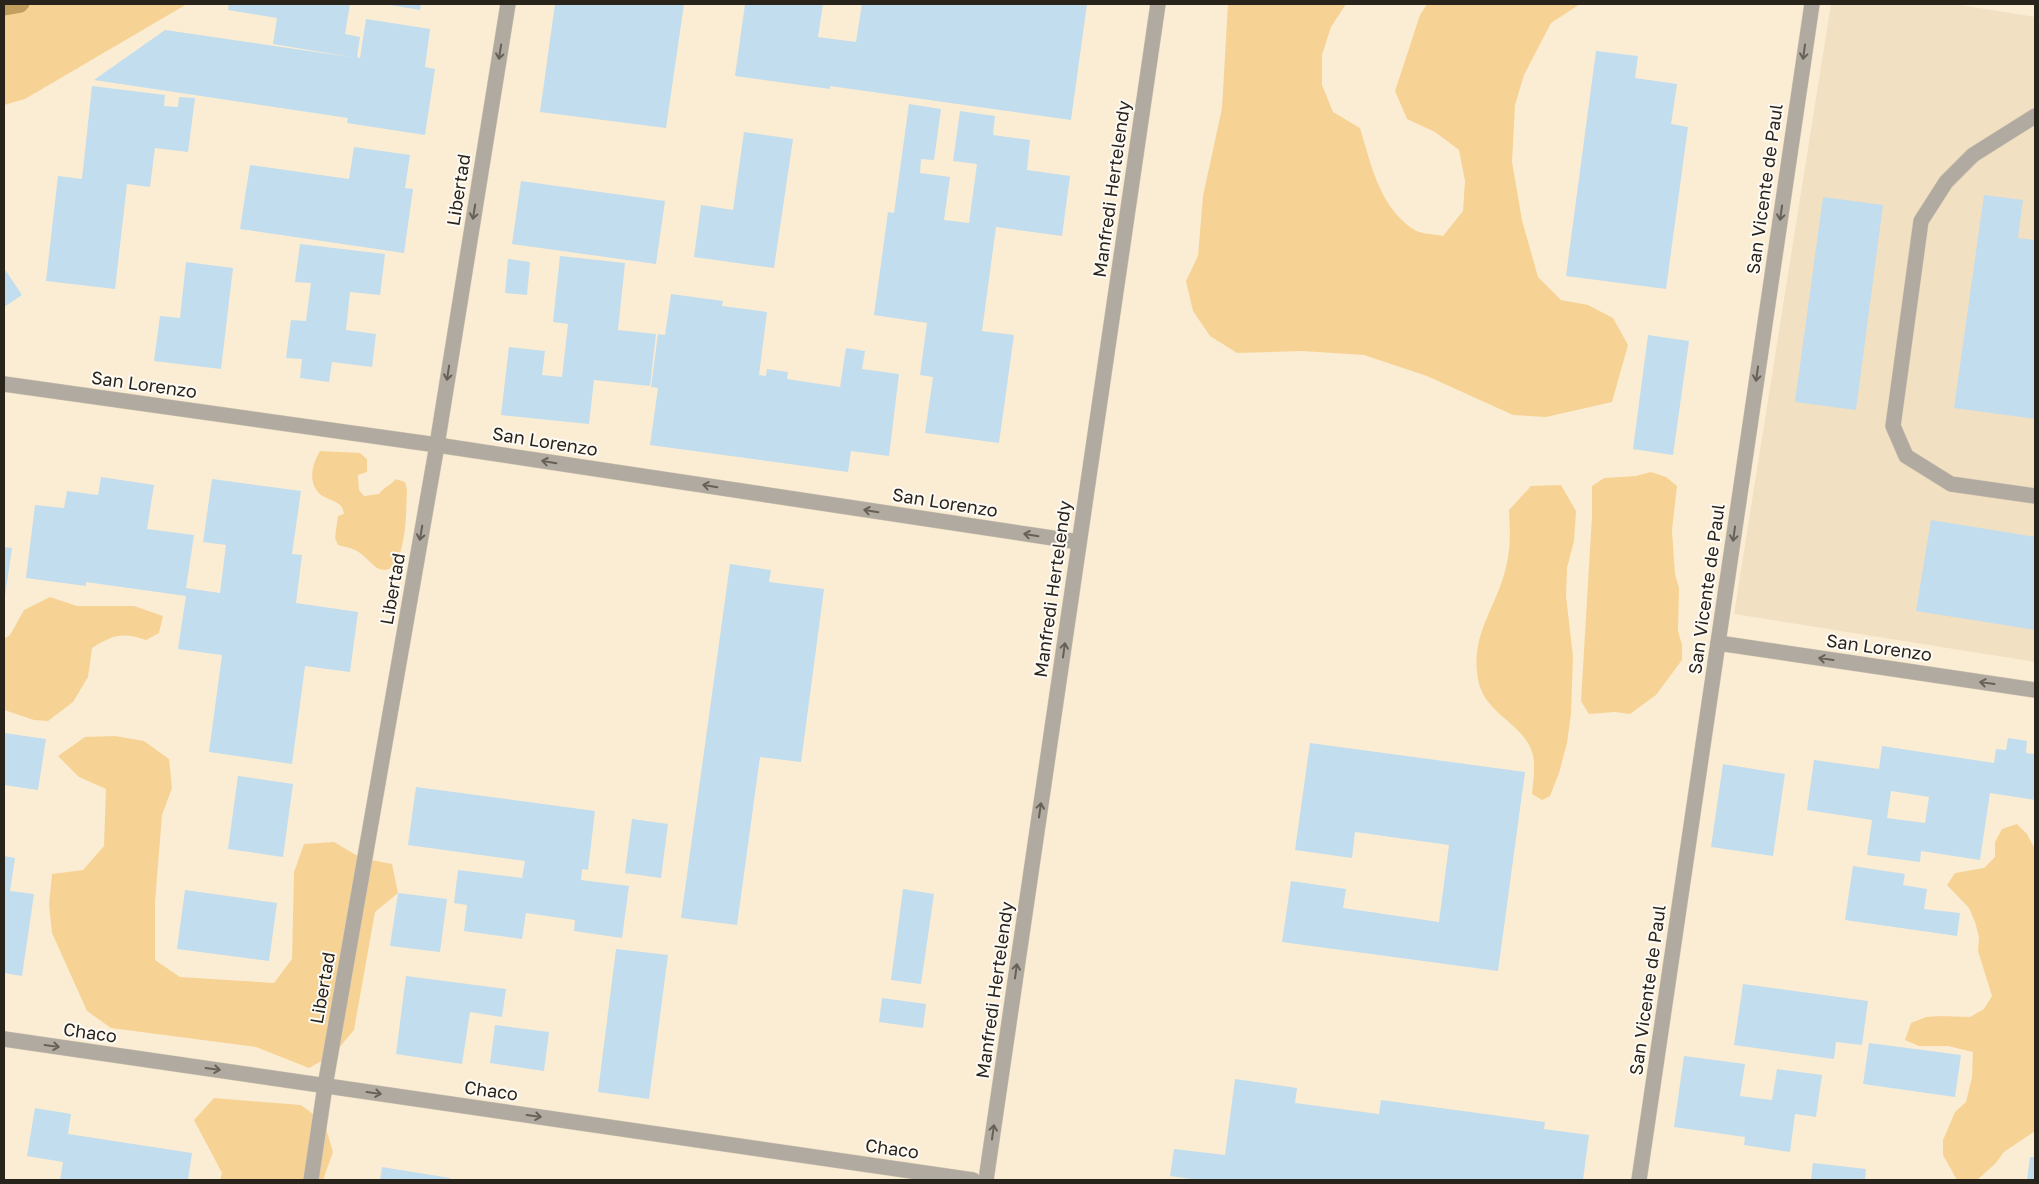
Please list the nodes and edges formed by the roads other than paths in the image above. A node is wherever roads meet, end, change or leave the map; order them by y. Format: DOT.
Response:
graph roads {
  1 [pos="508,4"];
  2 [pos="1158,4"];
  3 [pos="1812,4"];
  4 [pos="2035,116"];
  5 [pos="4,384"];
  6 [pos="437,445"];
  7 [pos="2035,496"];
  8 [pos="1079,542"];
  9 [pos="1718,643"];
  10 [pos="2035,690"];
  11 [pos="4,1039"];
  12 [pos="325,1086"];
  13 [pos="311,1180"];
  14 [pos="973,1180"];
  15 [pos="986,1180"];
  16 [pos="1639,1180"];
  1 -- 6 [label="street, Libertad, one-way"];
  2 -- 8 [label="street, Manfredi Hertelendy"];
  3 -- 9 [label="street, San Vicente de Paul, one-way"];
  4 -- 7 [label="street"];
  5 -- 6 [label="street, San Lorenzo"];
  8 -- 6 [label="street, San Lorenzo, one-way"];
  6 -- 12 [label="street, Libertad, one-way"];
  15 -- 8 [label="street, Manfredi Hertelendy, one-way"];
  10 -- 9 [label="street, San Lorenzo, one-way"];
  9 -- 16 [label="street, San Vicente de Paul"];
  11 -- 12 [label="street, Chaco, one-way"];
  12 -- 13 [label="street, Libertad"];
  12 -- 14 [label="street, Chaco, one-way"];
}
